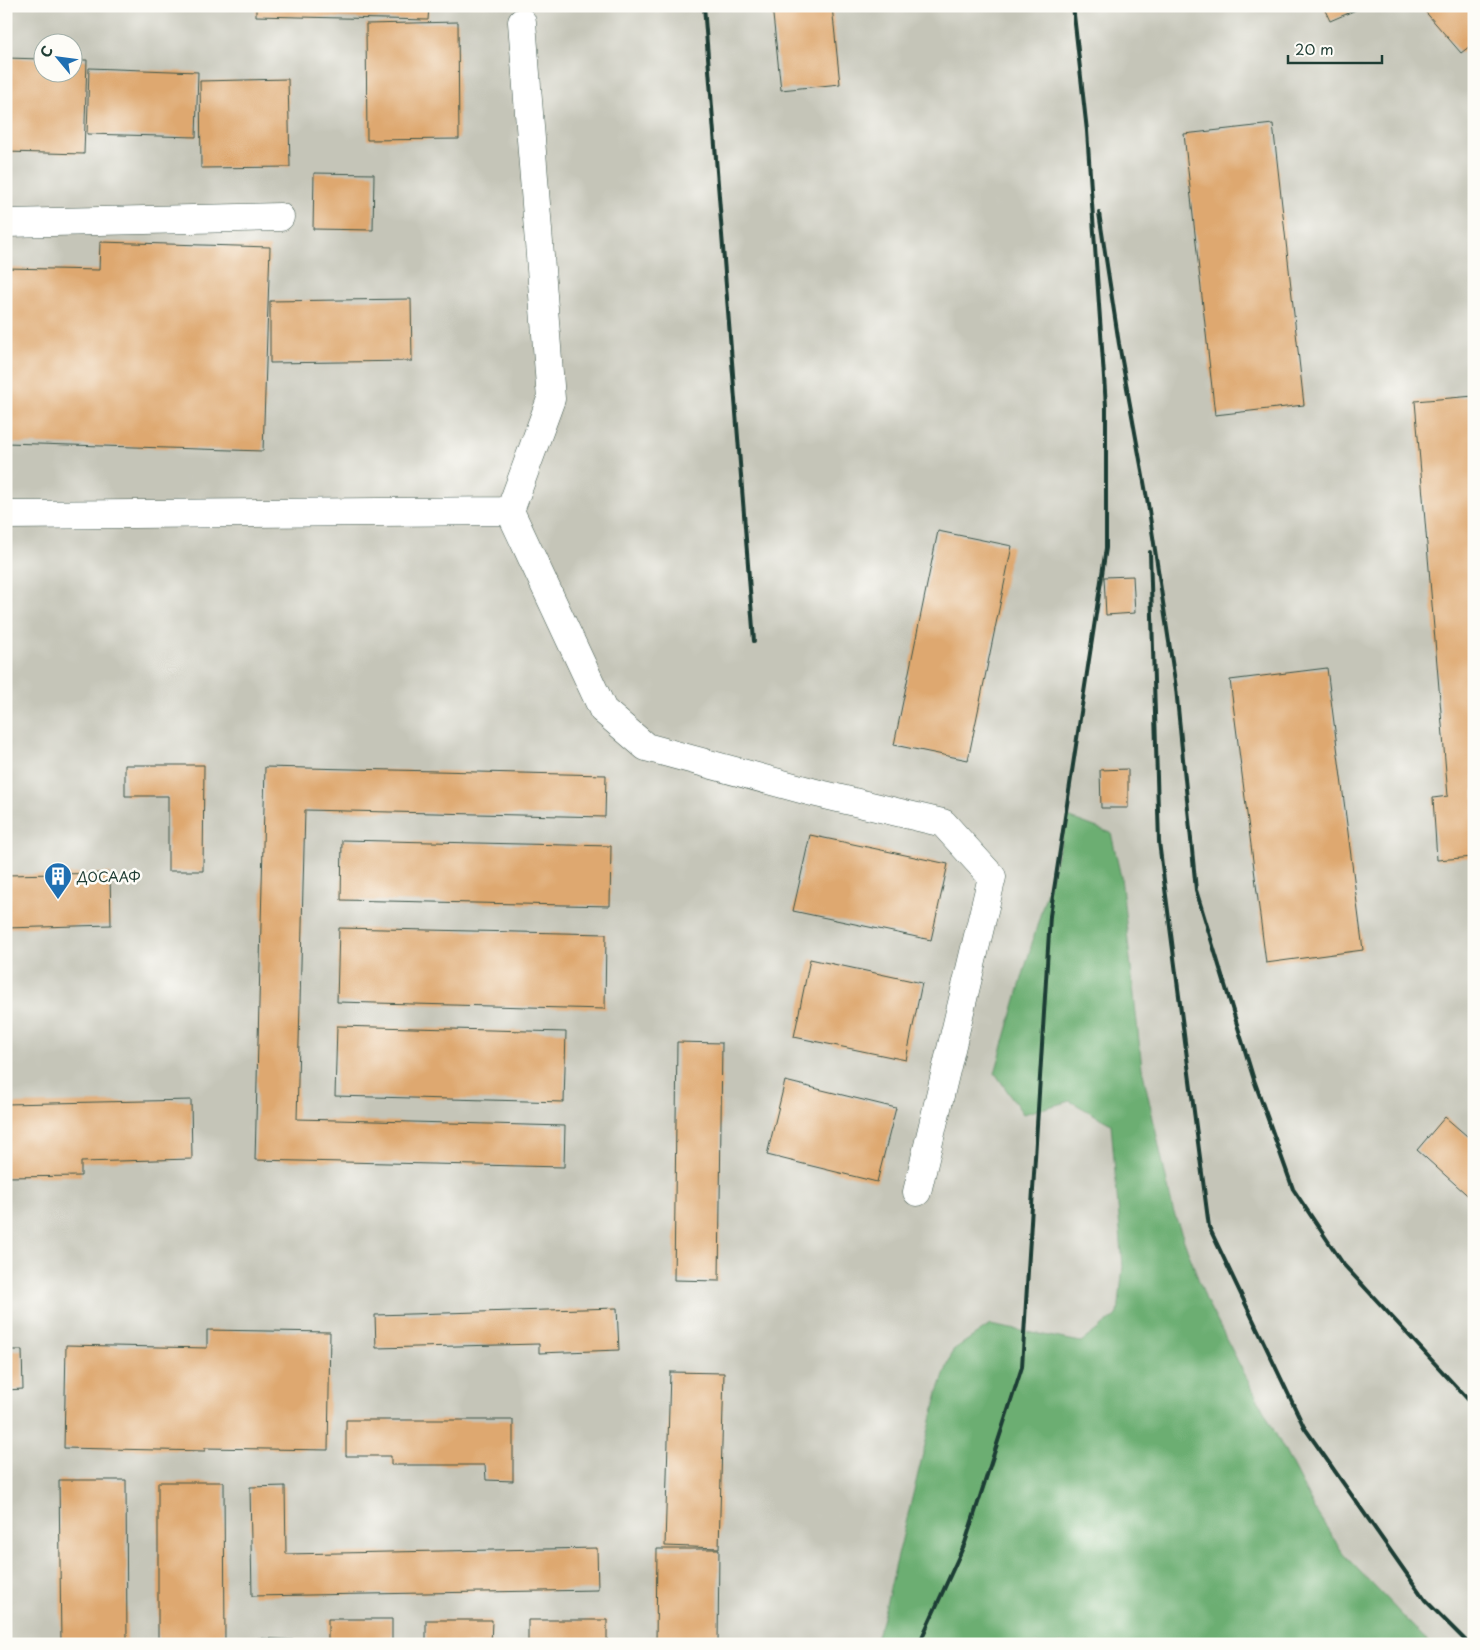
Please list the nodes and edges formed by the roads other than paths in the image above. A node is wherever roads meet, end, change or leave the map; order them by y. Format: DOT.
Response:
graph roads {
  1 [pos="522,22"];
  2 [pos="280,217"];
  3 [pos="6,223"];
  4 [pos="510,511"];
  5 [pos="6,515"];
  6 [pos="917,1192"];
  1 -- 4 [label="lane"];
  2 -- 3 [label="lane"];
  4 -- 5 [label="lane"];
  4 -- 6 [label="lane"];
}
